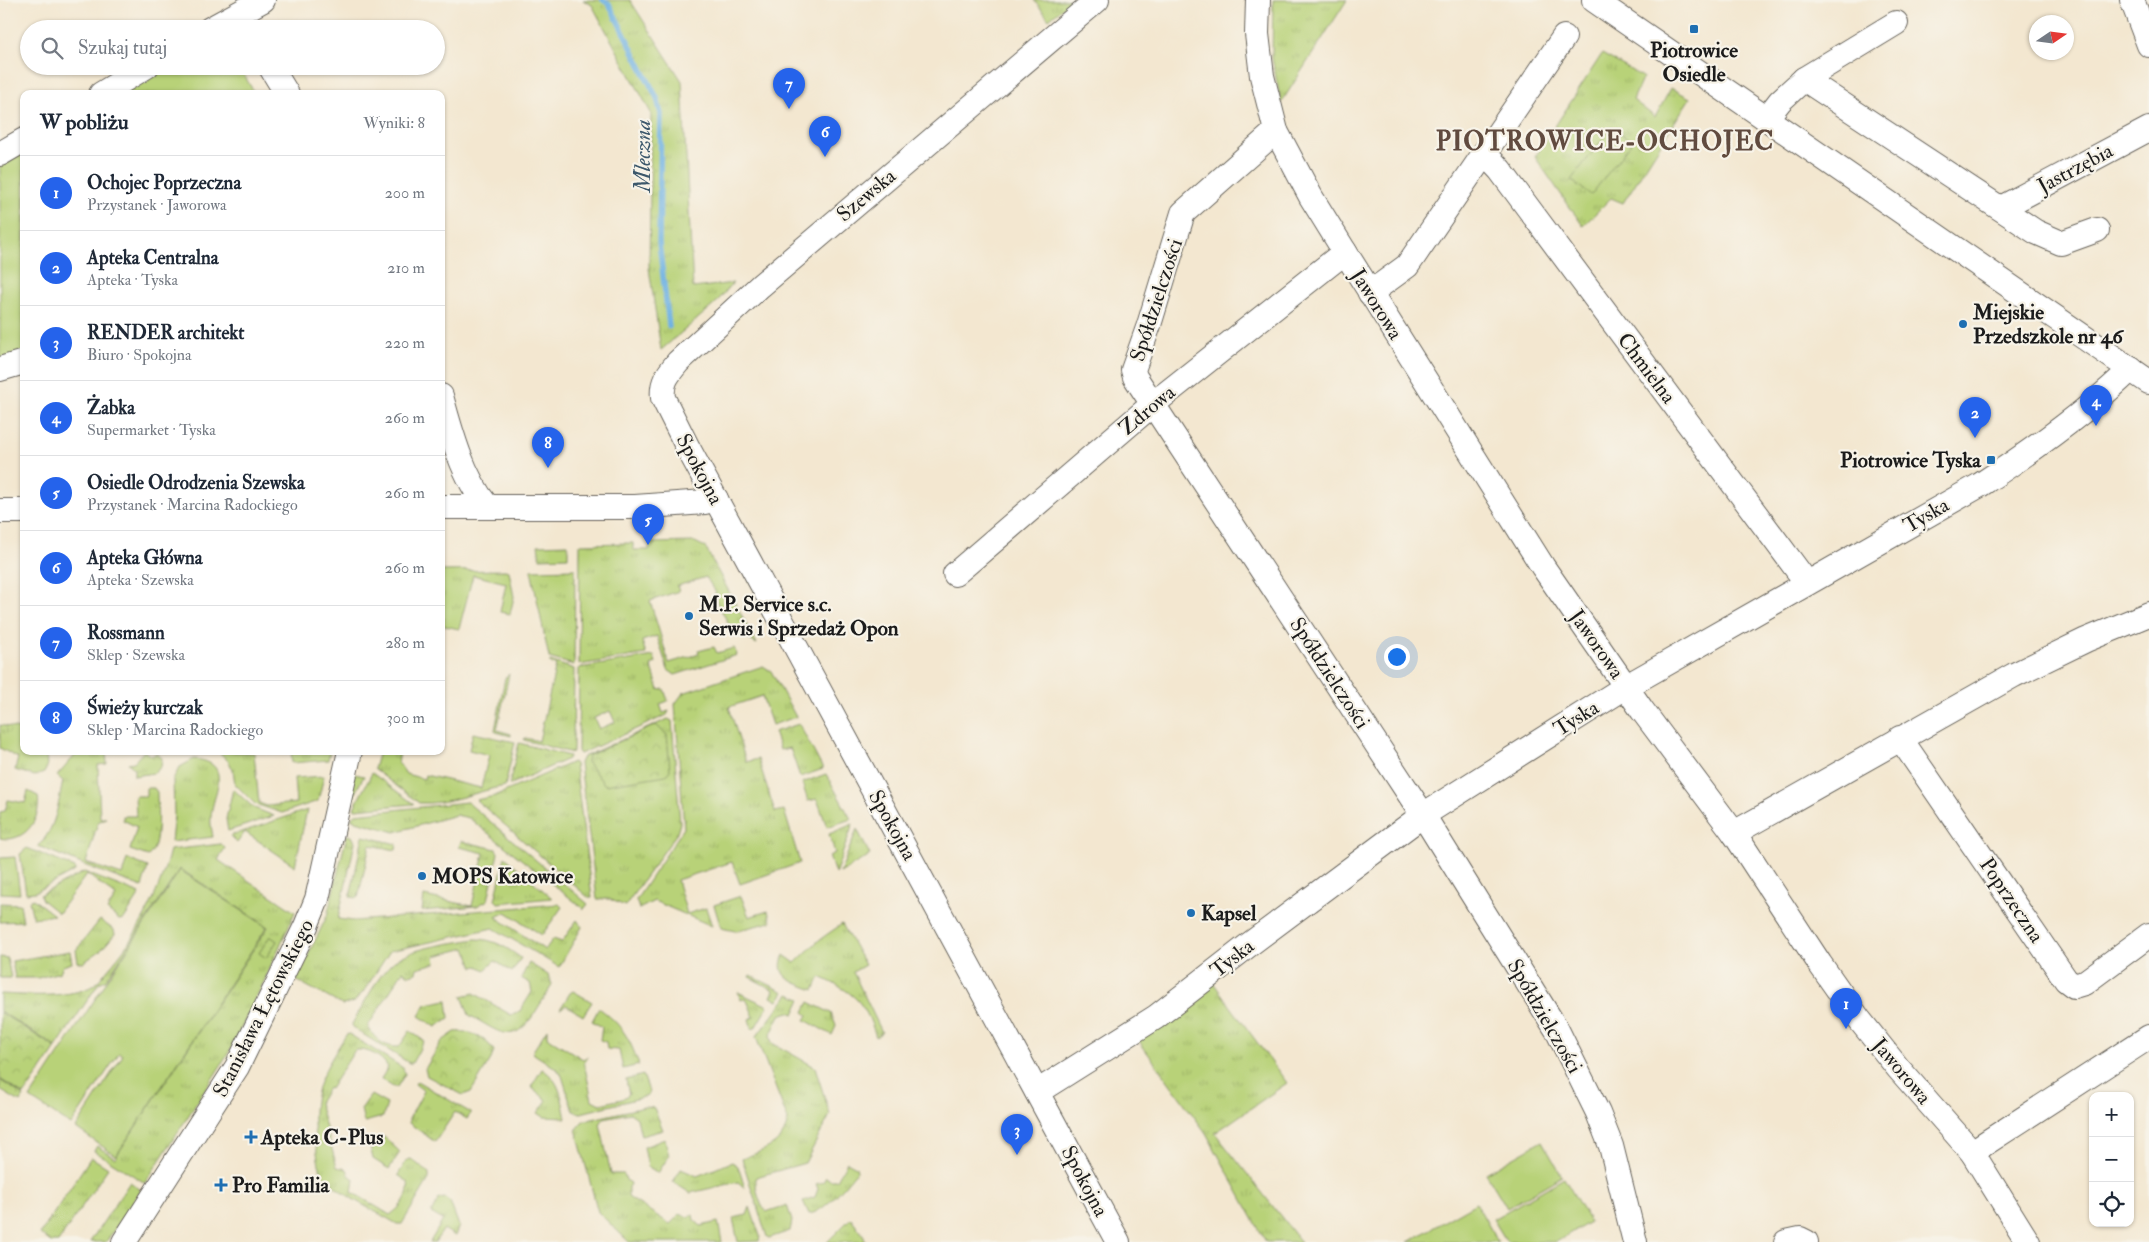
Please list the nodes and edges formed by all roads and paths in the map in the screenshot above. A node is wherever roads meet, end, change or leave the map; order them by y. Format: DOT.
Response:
graph roads {
  1 [pos="263,0"];
  2 [pos="1097,0"];
  3 [pos="1258,0"];
  4 [pos="1594,0"];
  5 [pos="2132,0"];
  6 [pos="236,14"];
  7 [pos="1896,23"];
  8 [pos="1564,37"];
  9 [pos="2149,45"];
  10 [pos="132,75"];
  11 [pos="275,75"];
  12 [pos="1804,79"];
  13 [pos="108,90"];
  14 [pos="285,90"];
  15 [pos="1766,119"];
  16 [pos="2149,129"];
  17 [pos="1276,131"];
  18 [pos="20,142"];
  19 [pos="0,154"];
  20 [pos="1485,154"];
  21 [pos="2001,208"];
  22 [pos="2098,230"];
  23 [pos="1345,252"];
  24 [pos="1370,293"];
  25 [pos="20,363"];
  26 [pos="0,369"];
  27 [pos="2140,375"];
  28 [pos="1153,404"];
  29 [pos="668,407"];
  30 [pos="445,410"];
  31 [pos="716,499"];
  32 [pos="487,506"];
  33 [pos="445,507"];
  34 [pos="0,511"];
  35 [pos="20,511"];
  36 [pos="955,574"];
  37 [pos="1807,583"];
  38 [pos="2149,614"];
  39 [pos="1626,686"];
  40 [pos="1900,738"];
  41 [pos="349,755"];
  42 [pos="1424,815"];
  43 [pos="1734,834"];
  44 [pos="2149,935"];
  45 [pos="2149,1037"];
  46 [pos="1037,1092"];
  47 [pos="1972,1152"];
  48 [pos="124,1242"];
  49 [pos="1118,1242"];
  50 [pos="1635,1242"];
  51 [pos="1786,1242"];
  52 [pos="1806,1242"];
  53 [pos="2028,1242"];
  1 -- 6 [label="street"];
  2 -- 29 [label="street, Szewska"];
  3 -- 17 [label="street, Jaworowa"];
  4 -- 15 [label="street"];
  5 -- 9 [label="street"];
  7 -- 12 [label="street"];
  8 -- 20 [label="street"];
  10 -- 13 [label="street"];
  11 -- 14 [label="street"];
  12 -- 15 [label="street"];
  12 -- 21 [label="street"];
  15 -- 27 [label="street"];
  16 -- 21 [label="street, Jastrzębia"];
  17 -- 23 [label="street, Jaworowa"];
  17 -- 28 [label="street, Spółdzielczości"];
  18 -- 19 [label="street"];
  20 -- 24 [label="street"];
  20 -- 37 [label="street, Chmielna"];
  21 -- 22 [label="street"];
  23 -- 24 [label="street, Jaworowa"];
  23 -- 28 [label="street, Zdrowa"];
  24 -- 39 [label="street, Jaworowa"];
  25 -- 26 [label="street"];
  27 -- 37 [label="street, Tyska"];
  28 -- 36 [label="street, Zdrowa"];
  28 -- 42 [label="street, Spółdzielczości"];
  29 -- 31 [label="street, Spokojna"];
  30 -- 32 [label="street"];
  31 -- 32 [label="street"];
  31 -- 46 [label="street, Spokojna"];
  32 -- 33 [label="street"];
  34 -- 35 [label="street"];
  37 -- 39 [label="street, Tyska"];
  38 -- 40 [label="street"];
  39 -- 42 [label="street, Tyska"];
  39 -- 43 [label="street, Jaworowa"];
  40 -- 43 [label="street"];
  40 -- 44 [label="street, Poprzeczna"];
  41 -- 48 [label="street, Stanisława Łętowskiego"];
  42 -- 46 [label="street, Tyska"];
  42 -- 50 [label="street, Spółdzielczości"];
  43 -- 47 [label="street, Jaworowa"];
  45 -- 47 [label="street"];
  46 -- 49 [label="street, Spokojna"];
  47 -- 53 [label="street, Jaworowa"];
  51 -- 52 [label="street"];
}
